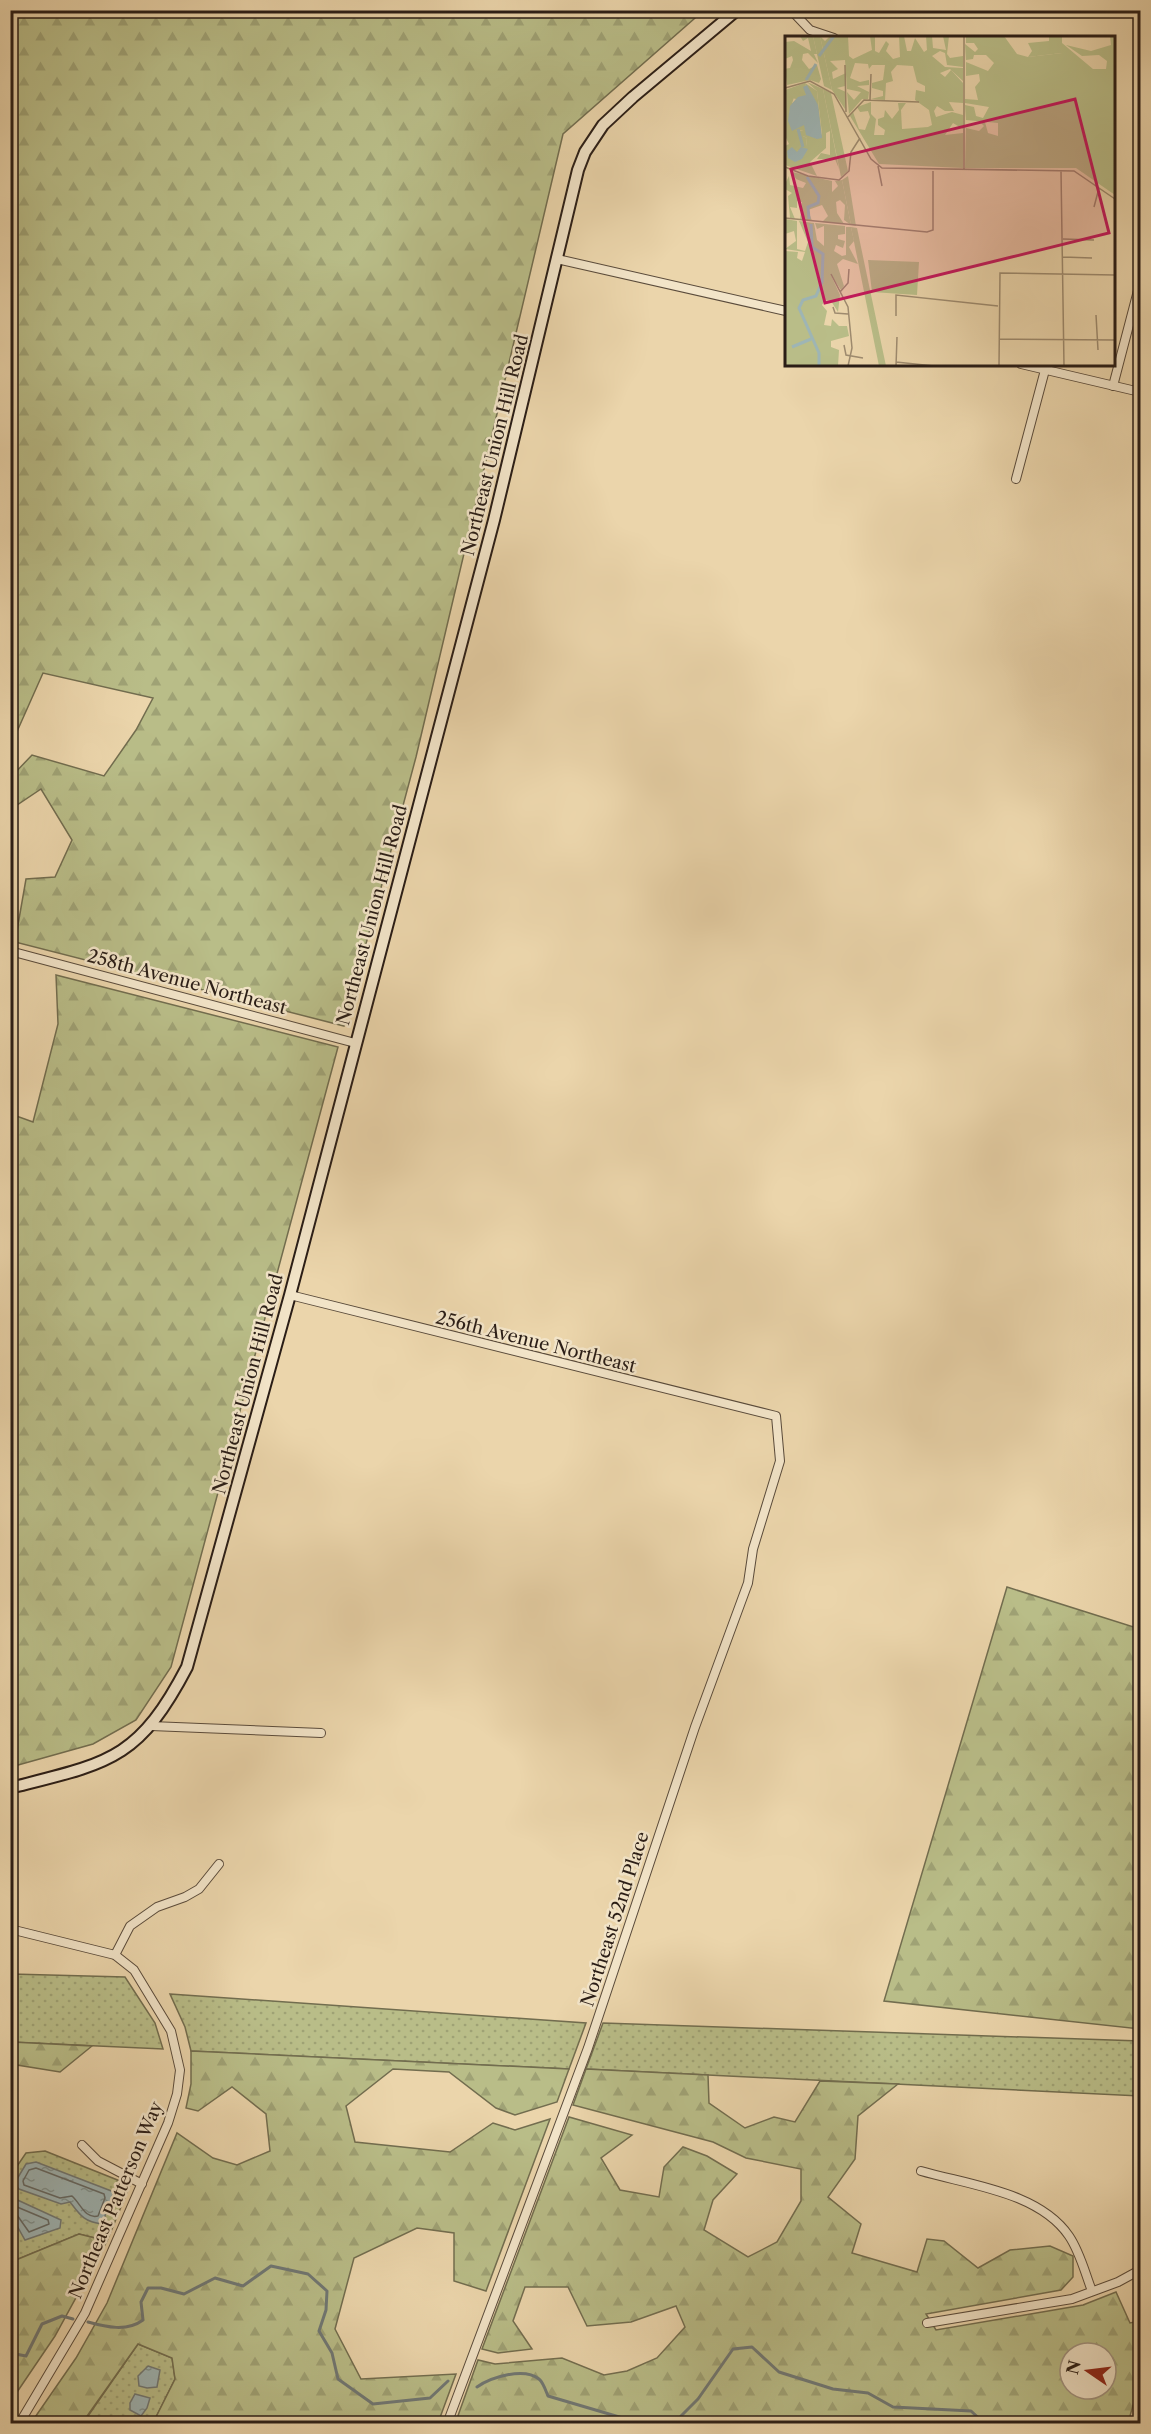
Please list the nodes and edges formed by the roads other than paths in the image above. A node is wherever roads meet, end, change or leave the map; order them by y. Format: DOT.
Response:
graph roads {
  1 [pos="736,10"];
  2 [pos="791,10"];
  3 [pos="828,36"];
  4 [pos="556,259"];
  5 [pos="1140,283"];
  6 [pos="785,310"];
  7 [pos="1029,366"];
  8 [pos="1045,370"];
  9 [pos="1113,386"];
  10 [pos="1140,392"];
  11 [pos="1016,479"];
  12 [pos="10,951"];
  13 [pos="355,1043"];
  14 [pos="290,1295"];
  15 [pos="776,1416"];
  16 [pos="151,1726"];
  17 [pos="321,1733"];
  18 [pos="10,1788"];
  19 [pos="219,1863"];
  20 [pos="10,1929"];
  21 [pos="116,1955"];
  22 [pos="82,2145"];
  23 [pos="921,2171"];
  24 [pos="142,2184"];
  25 [pos="1140,2270"];
  26 [pos="1092,2291"];
  27 [pos="927,2323"];
  28 [pos="19,2424"];
  29 [pos="447,2424"];
  1 -- 4 [label="street, Northeast Union Hill Road"];
  2 -- 3 [label="street"];
  4 -- 6 [label="street"];
  4 -- 13 [label="street, Northeast Union Hill Road"];
  5 -- 9 [label="street"];
  7 -- 8 [label="street"];
  8 -- 9 [label="street"];
  8 -- 11 [label="street"];
  9 -- 10 [label="street"];
  12 -- 13 [label="street, 258th Avenue Northeast"];
  13 -- 14 [label="street, Northeast Union Hill Road"];
  14 -- 15 [label="street, 256th Avenue Northeast"];
  14 -- 16 [label="street, Northeast Union Hill Road"];
  15 -- 29 [label="street, Northeast 52nd Place"];
  16 -- 17 [label="street"];
  16 -- 18 [label="street, Northeast Union Hill Road"];
  19 -- 21 [label="street"];
  20 -- 21 [label="street"];
  21 -- 24 [label="street, Northeast Patterson Way"];
  22 -- 24 [label="street"];
  23 -- 26 [label="street"];
  24 -- 28 [label="street, Northeast Patterson Way"];
  25 -- 26 [label="street"];
  26 -- 27 [label="street"];
}
